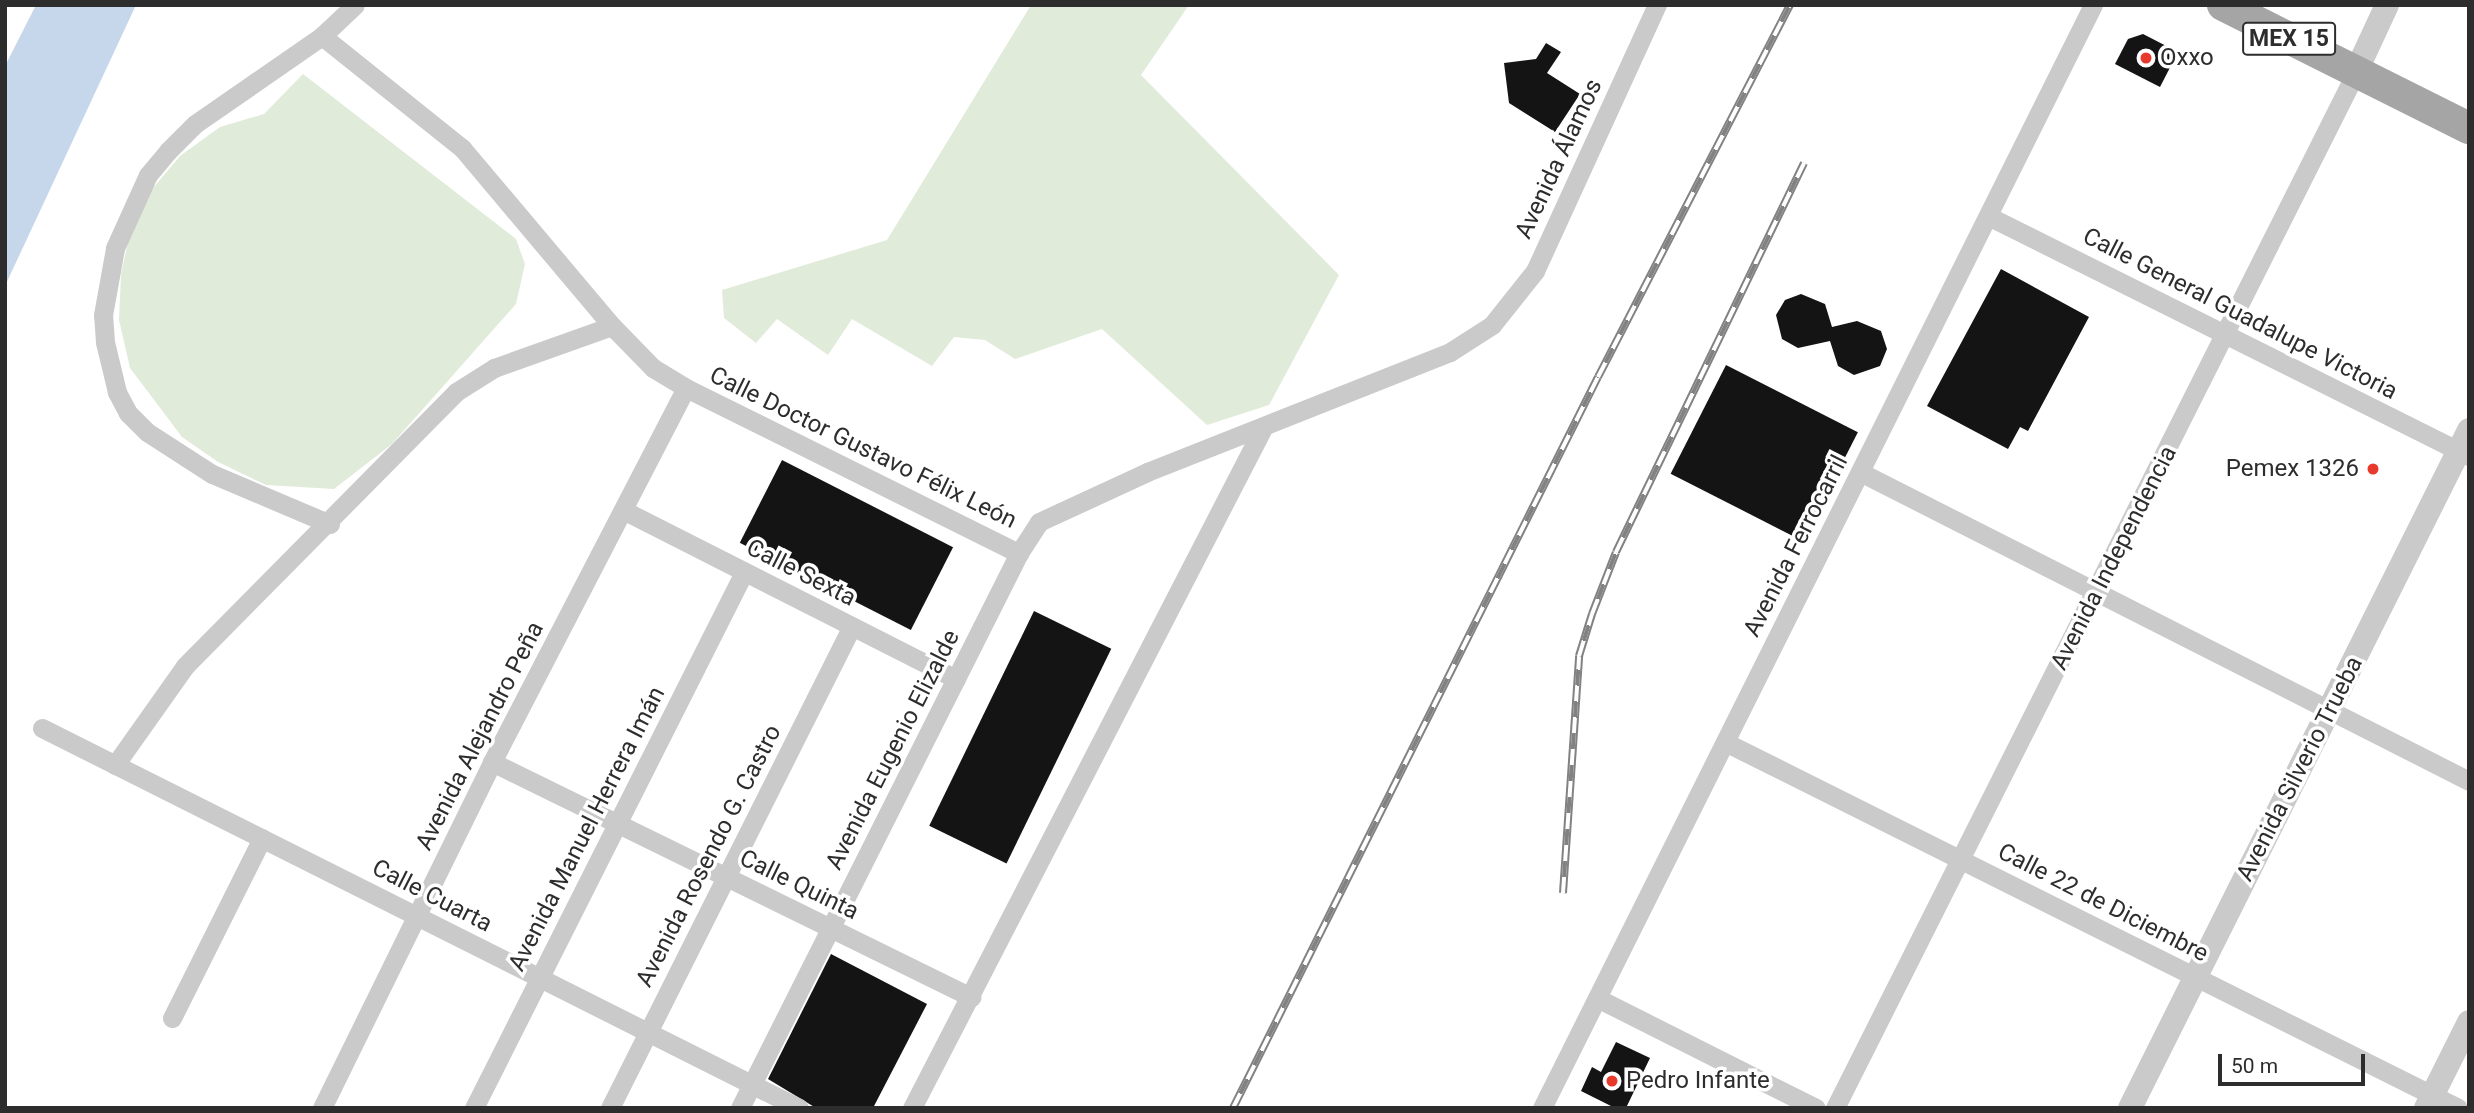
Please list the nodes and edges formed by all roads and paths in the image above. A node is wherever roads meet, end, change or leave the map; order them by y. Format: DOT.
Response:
graph roads {
  1 [pos="355,5"];
  2 [pos="1657,5"];
  3 [pos="2093,5"];
  4 [pos="2223,5"];
  5 [pos="2387,5"];
  6 [pos="322,36"];
  7 [pos="2355,74"];
  8 [pos="2469,128"];
  9 [pos="1989,216"];
  10 [pos="612,326"];
  11 [pos="2227,335"];
  12 [pos="685,388"];
  13 [pos="1264,426"];
  14 [pos="2465,445"];
  15 [pos="1860,472"];
  16 [pos="625,511"];
  17 [pos="330,524"];
  18 [pos="1019,553"];
  19 [pos="744,572"];
  20 [pos="2096,593"];
  21 [pos="852,626"];
  22 [pos="956,679"];
  23 [pos="2330,711"];
  24 [pos="42,728"];
  25 [pos="1725,742"];
  26 [pos="492,762"];
  27 [pos="115,765"];
  28 [pos="2469,781"];
  29 [pos="617,824"];
  30 [pos="262,838"];
  31 [pos="1961,860"];
  32 [pos="726,877"];
  33 [pos="416,916"];
  34 [pos="831,928"];
  35 [pos="2196,977"];
  36 [pos="540,978"];
  37 [pos="971,996"];
  38 [pos="1597,998"];
  39 [pos="172,1018"];
  40 [pos="2469,1023"];
  41 [pos="648,1032"];
  42 [pos="752,1084"];
  43 [pos="2429,1101"];
  44 [pos="321,1108"];
  45 [pos="474,1108"];
  46 [pos="610,1108"];
  47 [pos="740,1108"];
  48 [pos="799,1108"];
  49 [pos="912,1108"];
  50 [pos="1542,1108"];
  51 [pos="1816,1108"];
  52 [pos="1835,1108"];
  53 [pos="2130,1108"];
  54 [pos="2458,1108"];
  1 -- 6 [label="street"];
  2 -- 13 [label="street, Avenida Álamos"];
  3 -- 9 [label="street, Avenida Ferrocarril"];
  4 -- 7 [label="main road, MEX 15"];
  5 -- 7 [label="street, Avenida Independencia"];
  6 -- 10 [label="street, Calle Doctor Gustavo Félix León"];
  6 -- 17 [label="street"];
  7 -- 8 [label="main road, MEX 15"];
  7 -- 11 [label="street, Avenida Independencia"];
  9 -- 11 [label="street, Calle General Guadalupe Victoria"];
  9 -- 15 [label="street, Avenida Ferrocarril"];
  10 -- 12 [label="street, Calle Doctor Gustavo Félix León"];
  10 -- 17 [label="street"];
  11 -- 14 [label="street, Calle General Guadalupe Victoria"];
  11 -- 20 [label="street, Avenida Independencia"];
  12 -- 16 [label="street, Avenida Alejandro Peña"];
  12 -- 18 [label="street, Calle Doctor Gustavo Félix León"];
  13 -- 18 [label="street, Avenida Eugenio Elizalde"];
  13 -- 37 [label="street"];
  14 -- 23 [label="street, Avenida Silverio Trueba"];
  15 -- 20 [label="street"];
  15 -- 25 [label="street, Avenida Ferrocarril"];
  16 -- 19 [label="street, Calle Sexta"];
  16 -- 26 [label="street, Avenida Alejandro Peña"];
  17 -- 27 [label="street"];
  18 -- 22 [label="street, Avenida Eugenio Elizalde"];
  19 -- 21 [label="street, Calle Sexta"];
  19 -- 29 [label="street, Avenida Manuel Herrera Imán"];
  20 -- 23 [label="street"];
  20 -- 31 [label="street, Avenida Independencia"];
  21 -- 22 [label="street, Calle Sexta"];
  21 -- 32 [label="street, Avenida Rosendo G. Castro"];
  22 -- 34 [label="street, Avenida Eugenio Elizalde"];
  23 -- 28 [label="street"];
  23 -- 35 [label="street, Avenida Silverio Trueba"];
  24 -- 27 [label="street, Calle Cuarta"];
  25 -- 31 [label="street, Calle 22 de Diciembre"];
  25 -- 38 [label="street, Avenida Ferrocarril"];
  26 -- 29 [label="street, Calle Quinta"];
  26 -- 33 [label="street, Avenida Alejandro Peña"];
  27 -- 30 [label="street, Calle Cuarta"];
  29 -- 32 [label="street, Calle Quinta"];
  29 -- 36 [label="street, Avenida Manuel Herrera Imán"];
  30 -- 33 [label="street, Calle Cuarta"];
  30 -- 39 [label="street"];
  31 -- 35 [label="street, Calle 22 de Diciembre"];
  31 -- 52 [label="street, Avenida Independencia"];
  32 -- 34 [label="street, Calle Quinta"];
  32 -- 41 [label="street, Avenida Rosendo G. Castro"];
  33 -- 36 [label="street, Calle Cuarta"];
  33 -- 44 [label="street, Avenida Alejandro Peña"];
  34 -- 37 [label="street, Calle Quinta"];
  34 -- 42 [label="street, Avenida Eugenio Elizalde"];
  35 -- 43 [label="street, Calle 22 de Diciembre"];
  35 -- 53 [label="street, Avenida Silverio Trueba"];
  36 -- 41 [label="street, Calle Cuarta"];
  36 -- 45 [label="street, Avenida Manuel Herrera Imán"];
  37 -- 49 [label="street"];
  38 -- 50 [label="street, Avenida Ferrocarril"];
  38 -- 51 [label="street"];
  40 -- 43 [label="street"];
  41 -- 42 [label="street, Calle Cuarta"];
  41 -- 46 [label="street, Avenida Rosendo G. Castro"];
  42 -- 47 [label="street, Avenida Eugenio Elizalde"];
  42 -- 48 [label="street, Calle Cuarta"];
  43 -- 54 [label="street, Calle 22 de Diciembre"];
}
